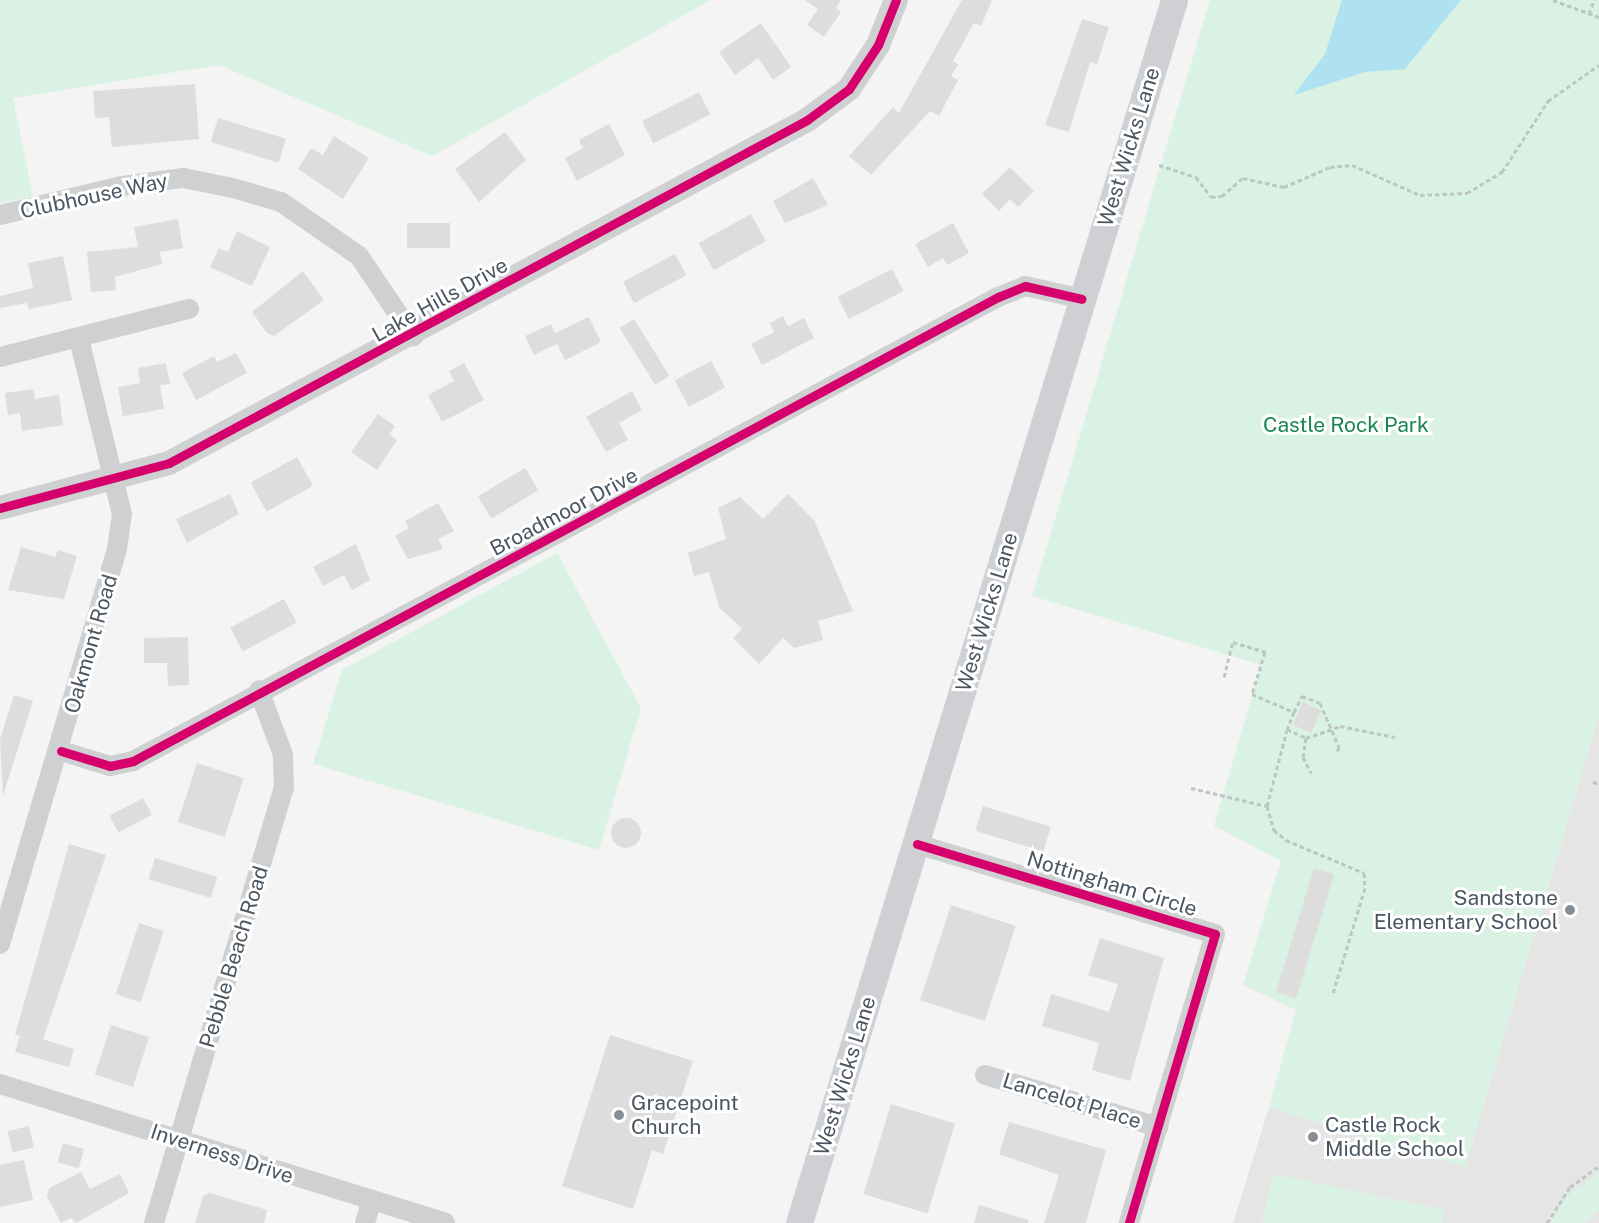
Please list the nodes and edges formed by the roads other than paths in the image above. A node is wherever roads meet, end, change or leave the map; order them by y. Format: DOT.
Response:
graph roads {
  1 [pos="896,0"];
  2 [pos="1174,0"];
  3 [pos="0,215"];
  4 [pos="1082,299"];
  5 [pos="189,309"];
  6 [pos="413,336"];
  7 [pos="79,339"];
  8 [pos="0,357"];
  9 [pos="111,479"];
  10 [pos="0,508"];
  11 [pos="259,690"];
  12 [pos="61,751"];
  13 [pos="917,844"];
  14 [pos="0,944"];
  15 [pos="985,1075"];
  16 [pos="0,1084"];
  17 [pos="1158,1127"];
  18 [pos="179,1139"];
  19 [pos="371,1202"];
  20 [pos="154,1223"];
  21 [pos="365,1223"];
  22 [pos="445,1223"];
  23 [pos="799,1223"];
  24 [pos="1129,1223"];
  1 -- 6 [label="street, Lake Hills Drive"];
  2 -- 4 [label="main road, West Wicks Lane"];
  3 -- 6 [label="street, Clubhouse Way"];
  4 -- 11 [label="street, Broadmoor Drive"];
  4 -- 13 [label="main road, West Wicks Lane"];
  5 -- 7 [label="street"];
  6 -- 9 [label="street, Lake Hills Drive"];
  7 -- 8 [label="street"];
  7 -- 9 [label="street, Oakmont Road"];
  9 -- 10 [label="street, Lake Hills Drive"];
  9 -- 12 [label="street, Oakmont Road"];
  11 -- 12 [label="street, Broadmoor Drive"];
  11 -- 18 [label="street, Pebble Beach Road"];
  12 -- 14 [label="street, Oakmont Road"];
  13 -- 17 [label="street, Nottingham Circle"];
  13 -- 23 [label="main road, West Wicks Lane"];
  15 -- 17 [label="street, Lancelot Place"];
  16 -- 18 [label="street, Inverness Drive"];
  17 -- 24 [label="street, Nottingham Circle"];
  18 -- 19 [label="street, Inverness Drive"];
  18 -- 20 [label="street, Pebble Beach Road"];
  19 -- 21 [label="street"];
  19 -- 22 [label="street, Inverness Drive"];
}
